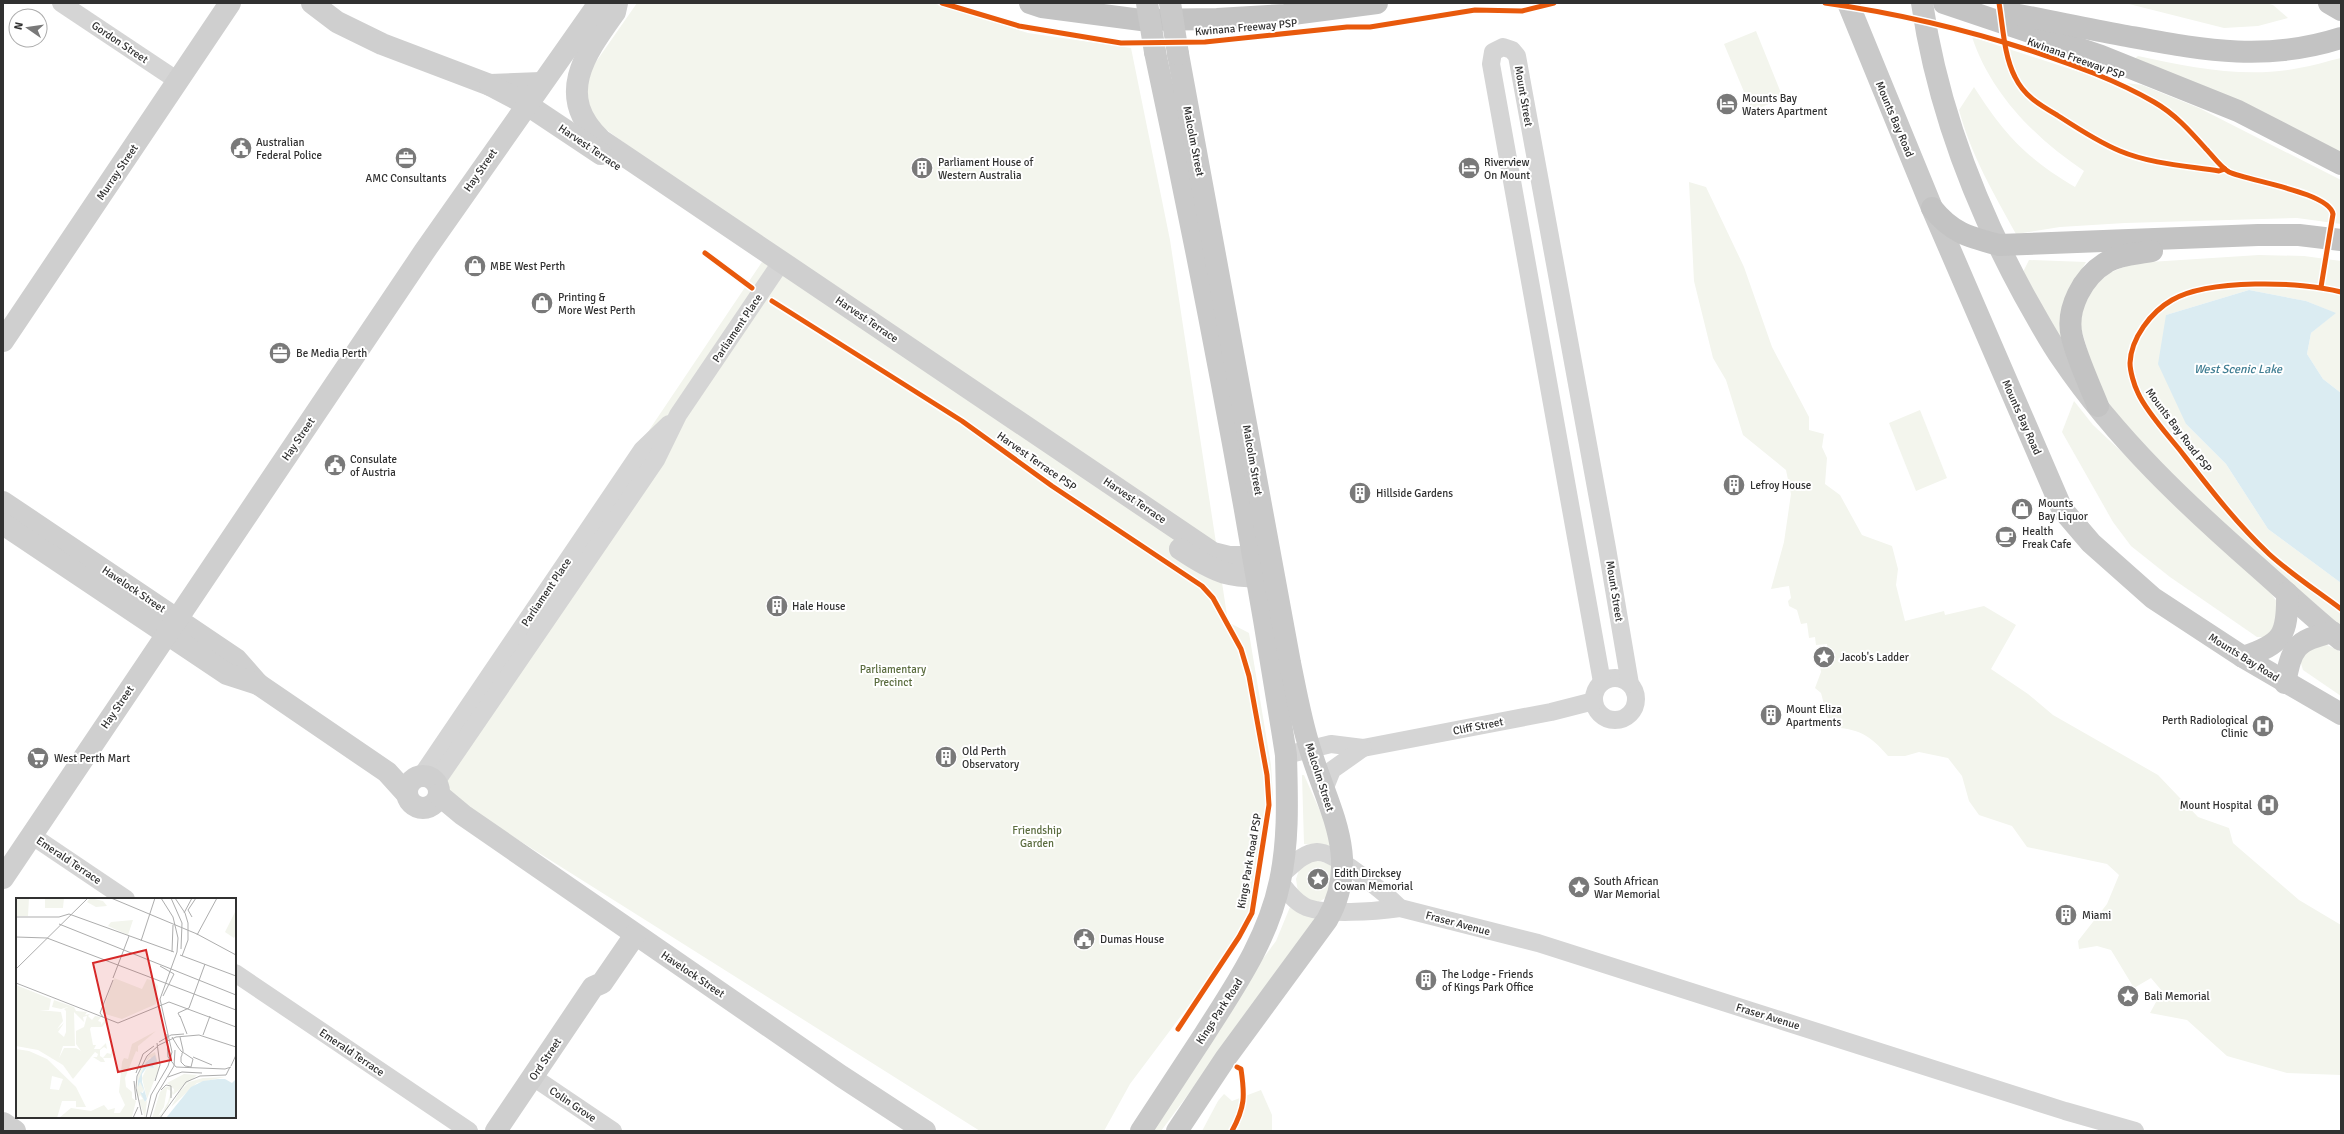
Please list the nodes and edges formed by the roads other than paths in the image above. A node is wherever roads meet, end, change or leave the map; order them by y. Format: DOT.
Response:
graph roads {
  1 [pos="61,3"];
  2 [pos="230,3"];
  3 [pos="312,3"];
  4 [pos="599,3"];
  5 [pos="617,3"];
  6 [pos="1030,3"];
  7 [pos="1147,3"];
  8 [pos="1170,3"];
  9 [pos="1377,3"];
  10 [pos="1848,3"];
  11 [pos="1922,3"];
  12 [pos="1944,3"];
  13 [pos="1962,3"];
  14 [pos="2329,3"];
  15 [pos="2341,10"];
  16 [pos="2341,38"];
  17 [pos="178,81"];
  18 [pos="541,83"];
  19 [pos="490,85"];
  20 [pos="526,104"];
  21 [pos="2341,164"];
  22 [pos="1932,208"];
  23 [pos="2258,235"];
  24 [pos="2341,240"];
  25 [pos="1999,245"];
  26 [pos="778,267"];
  27 [pos="1568,334"];
  28 [pos="1540,339"];
  29 [pos="3,341"];
  30 [pos="2098,406"];
  31 [pos="1598,498"];
  32 [pos="1570,503"];
  33 [pos="5,514"];
  34 [pos="1263,567"];
  35 [pos="2287,593"];
  36 [pos="171,626"];
  37 [pos="2336,636"];
  38 [pos="2243,657"];
  39 [pos="1602,682"];
  40 [pos="2285,683"];
  41 [pos="1630,684"];
  42 [pos="1594,701"];
  43 [pos="2341,714"];
  44 [pos="1363,748"];
  45 [pos="1310,749"];
  46 [pos="1286,754"];
  47 [pos="424,788"];
  48 [pos="1324,790"];
  49 [pos="31,835"];
  50 [pos="1343,863"];
  51 [pos="5,870"];
  52 [pos="1281,879"];
  53 [pos="125,898"];
  54 [pos="1400,908"];
  55 [pos="1332,912"];
  56 [pos="629,931"];
  57 [pos="236,974"];
  58 [pos="533,1077"];
  59 [pos="3,1123"];
  60 [pos="15,1131"];
  61 [pos="469,1131"];
  62 [pos="496,1131"];
  63 [pos="612,1131"];
  64 [pos="924,1131"];
  65 [pos="1141,1131"];
  66 [pos="1177,1131"];
  67 [pos="2135,1131"];
  1 -- 17 [label="street, Gordon Street"];
  2 -- 17 [label="main road, Murray Street"];
  3 -- 19 [label="main road, Harvest Terrace"];
  4 -- 18 [label="main road, Hay Street"];
  5 -- 26 [label="main road, Harvest Terrace"];
  6 -- 9 [label="highway"];
  7 -- 34 [label="main road, Malcolm Street, bridge"];
  8 -- 34 [label="main road, Malcolm Street, bridge"];
  10 -- 22 [label="main road, Mounts Bay Road"];
  11 -- 25 [label="main road"];
  12 -- 21 [label="highway"];
  13 -- 16 [label="highway"];
  14 -- 15 [label="highway"];
  17 -- 29 [label="main road, Murray Street"];
  18 -- 19 [label="main road, Harvest Terrace"];
  18 -- 20 [label="main road, Hay Street"];
  19 -- 20 [label="main road, Harvest Terrace"];
  20 -- 26 [label="main road, Harvest Terrace"];
  20 -- 36 [label="main road, Hay Street"];
  22 -- 25 [label="highway"];
  22 -- 38 [label="main road, Mounts Bay Road"];
  23 -- 24 [label="highway"];
  23 -- 25 [label="highway"];
  23 -- 30 [label="highway"];
  25 -- 30 [label="main road"];
  26 -- 34 [label="main road, Harvest Terrace"];
  26 -- 47 [label="street, Parliament Place"];
  27 -- 28 [label="street"];
  27 -- 28 [label="street, Mount Street"];
  27 -- 31 [label="street, Mount Street"];
  28 -- 32 [label="street, Mount Street"];
  30 -- 35 [label="main road"];
  31 -- 32 [label="street"];
  31 -- 41 [label="street, Mount Street"];
  32 -- 39 [label="street, Mount Street"];
  33 -- 36 [label="main road, Havelock Street"];
  34 -- 45 [label="main road, Malcolm Street"];
  34 -- 46 [label="main road, Malcolm Street"];
  35 -- 37 [label="main road"];
  35 -- 38 [label="main road"];
  36 -- 47 [label="main road, Havelock Street"];
  36 -- 49 [label="main road, Hay Street"];
  37 -- 40 [label="main road"];
  38 -- 40 [label="main road, Mounts Bay Road"];
  39 -- 41 [label="street"];
  39 -- 42 [label="street"];
  40 -- 43 [label="main road, Mounts Bay Road"];
  41 -- 42 [label="street"];
  42 -- 44 [label="street, Cliff Street"];
  44 -- 45 [label="street, Cliff Street"];
  44 -- 48 [label="street, Cliff Street"];
  45 -- 46 [label="street, Cliff Street"];
  45 -- 48 [label="main road, Malcolm Street"];
  46 -- 52 [label="main road, Malcolm Street"];
  47 -- 56 [label="main road, Havelock Street"];
  48 -- 50 [label="main road, Malcolm Street"];
  49 -- 51 [label="main road, Hay Street"];
  49 -- 53 [label="street, Emerald Terrace"];
  50 -- 52 [label="street"];
  50 -- 54 [label="street"];
  50 -- 55 [label="main road, Malcolm Street"];
  52 -- 55 [label="street, Fraser Avenue"];
  52 -- 65 [label="main road, Kings Park Road"];
  54 -- 55 [label="street, Fraser Avenue"];
  54 -- 67 [label="street, Fraser Avenue"];
  55 -- 66 [label="main road"];
  56 -- 58 [label="main road, Ord Street"];
  56 -- 64 [label="main road, Havelock Street"];
  57 -- 61 [label="street, Emerald Terrace"];
  58 -- 62 [label="main road, Ord Street"];
  58 -- 63 [label="street, Colin Grove"];
  59 -- 60 [label="main road"];
}
